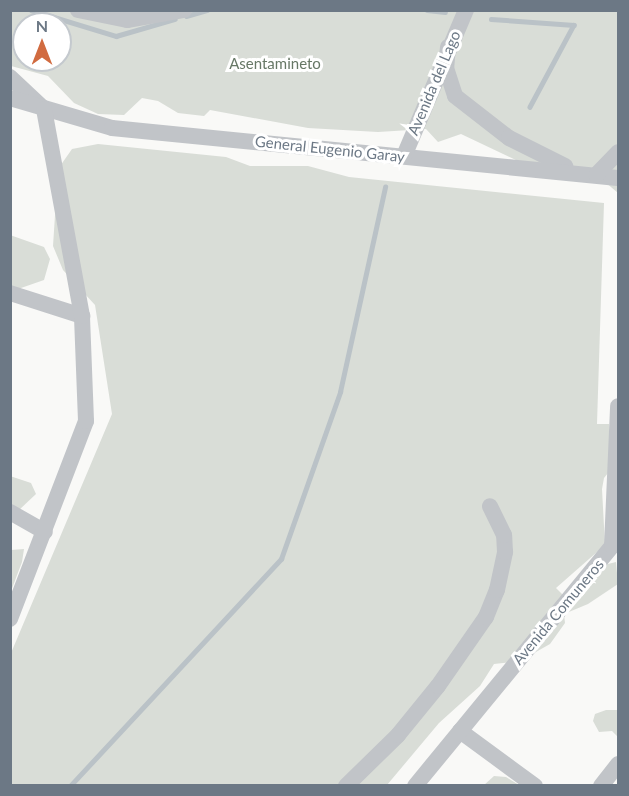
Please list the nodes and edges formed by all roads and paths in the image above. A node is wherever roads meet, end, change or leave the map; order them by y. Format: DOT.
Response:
graph roads {
  1 [pos="78,10"];
  2 [pos="184,10"];
  3 [pos="466,10"];
  4 [pos="448,46"];
  5 [pos="10,77"];
  6 [pos="10,98"];
  7 [pos="44,109"];
  8 [pos="618,152"];
  9 [pos="404,156"];
  10 [pos="591,175"];
  11 [pos="618,178"];
  12 [pos="10,293"];
  13 [pos="81,316"];
  14 [pos="618,406"];
  15 [pos="490,506"];
  16 [pos="10,512"];
  17 [pos="45,532"];
  18 [pos="615,547"];
  19 [pos="10,619"];
  20 [pos="460,730"];
  21 [pos="618,764"];
  22 [pos="345,786"];
  23 [pos="415,786"];
  24 [pos="535,786"];
  25 [pos="601,786"];
  1 -- 2 [label="street"];
  3 -- 4 [label="street, Avenida del Lago"];
  4 -- 9 [label="street, Avenida del Lago"];
  4 -- 10 [label="street"];
  5 -- 7 [label="street, General Eugenio Garay"];
  6 -- 7 [label="street, General Eugenio Garay"];
  7 -- 9 [label="street, General Eugenio Garay"];
  7 -- 13 [label="street"];
  8 -- 10 [label="street"];
  9 -- 10 [label="street, General Eugenio Garay"];
  10 -- 11 [label="street, General Eugenio Garay"];
  12 -- 13 [label="street"];
  13 -- 17 [label="street"];
  14 -- 18 [label="street, Avenida Comuneros"];
  15 -- 22 [label="street"];
  16 -- 17 [label="street"];
  17 -- 19 [label="street"];
  18 -- 20 [label="street, Avenida Comuneros"];
  20 -- 23 [label="street, Avenida Comuneros"];
  20 -- 24 [label="street"];
  21 -- 25 [label="street"];
}
